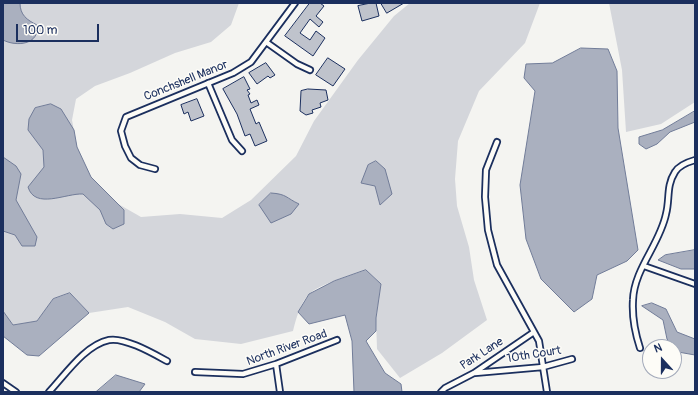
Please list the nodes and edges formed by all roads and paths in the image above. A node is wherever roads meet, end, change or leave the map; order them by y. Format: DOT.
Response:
graph roads {
  1 [pos="295,3"];
  2 [pos="266,42"];
  3 [pos="310,70"];
  4 [pos="208,83"];
  5 [pos="497,142"];
  6 [pos="242,151"];
  7 [pos="695,160"];
  8 [pos="155,169"];
  9 [pos="644,266"];
  10 [pos="695,284"];
  11 [pos="534,332"];
  12 [pos="337,340"];
  13 [pos="640,348"];
  14 [pos="572,359"];
  15 [pos="167,361"];
  16 [pos="276,364"];
  17 [pos="543,367"];
  18 [pos="195,372"];
  19 [pos="474,373"];
  20 [pos="3,383"];
  21 [pos="16,392"];
  22 [pos="49,392"];
  23 [pos="280,392"];
  24 [pos="441,392"];
  25 [pos="547,392"];
  1 -- 2 [label="street, Conchshell Manor"];
  2 -- 3 [label="street"];
  2 -- 4 [label="street, Conchshell Manor"];
  4 -- 6 [label="street"];
  4 -- 8 [label="street, Conchshell Manor"];
  5 -- 11 [label="street"];
  7 -- 9 [label="street"];
  9 -- 10 [label="street"];
  9 -- 13 [label="street"];
  11 -- 17 [label="street"];
  11 -- 19 [label="street, Park Lane"];
  12 -- 16 [label="street, North River Road"];
  14 -- 17 [label="street, 10th Court"];
  15 -- 22 [label="street"];
  16 -- 18 [label="street, North River Road"];
  16 -- 23 [label="street"];
  17 -- 19 [label="street, 10th Court"];
  17 -- 25 [label="street"];
  19 -- 24 [label="street, Park Lane"];
  20 -- 21 [label="street"];
}
